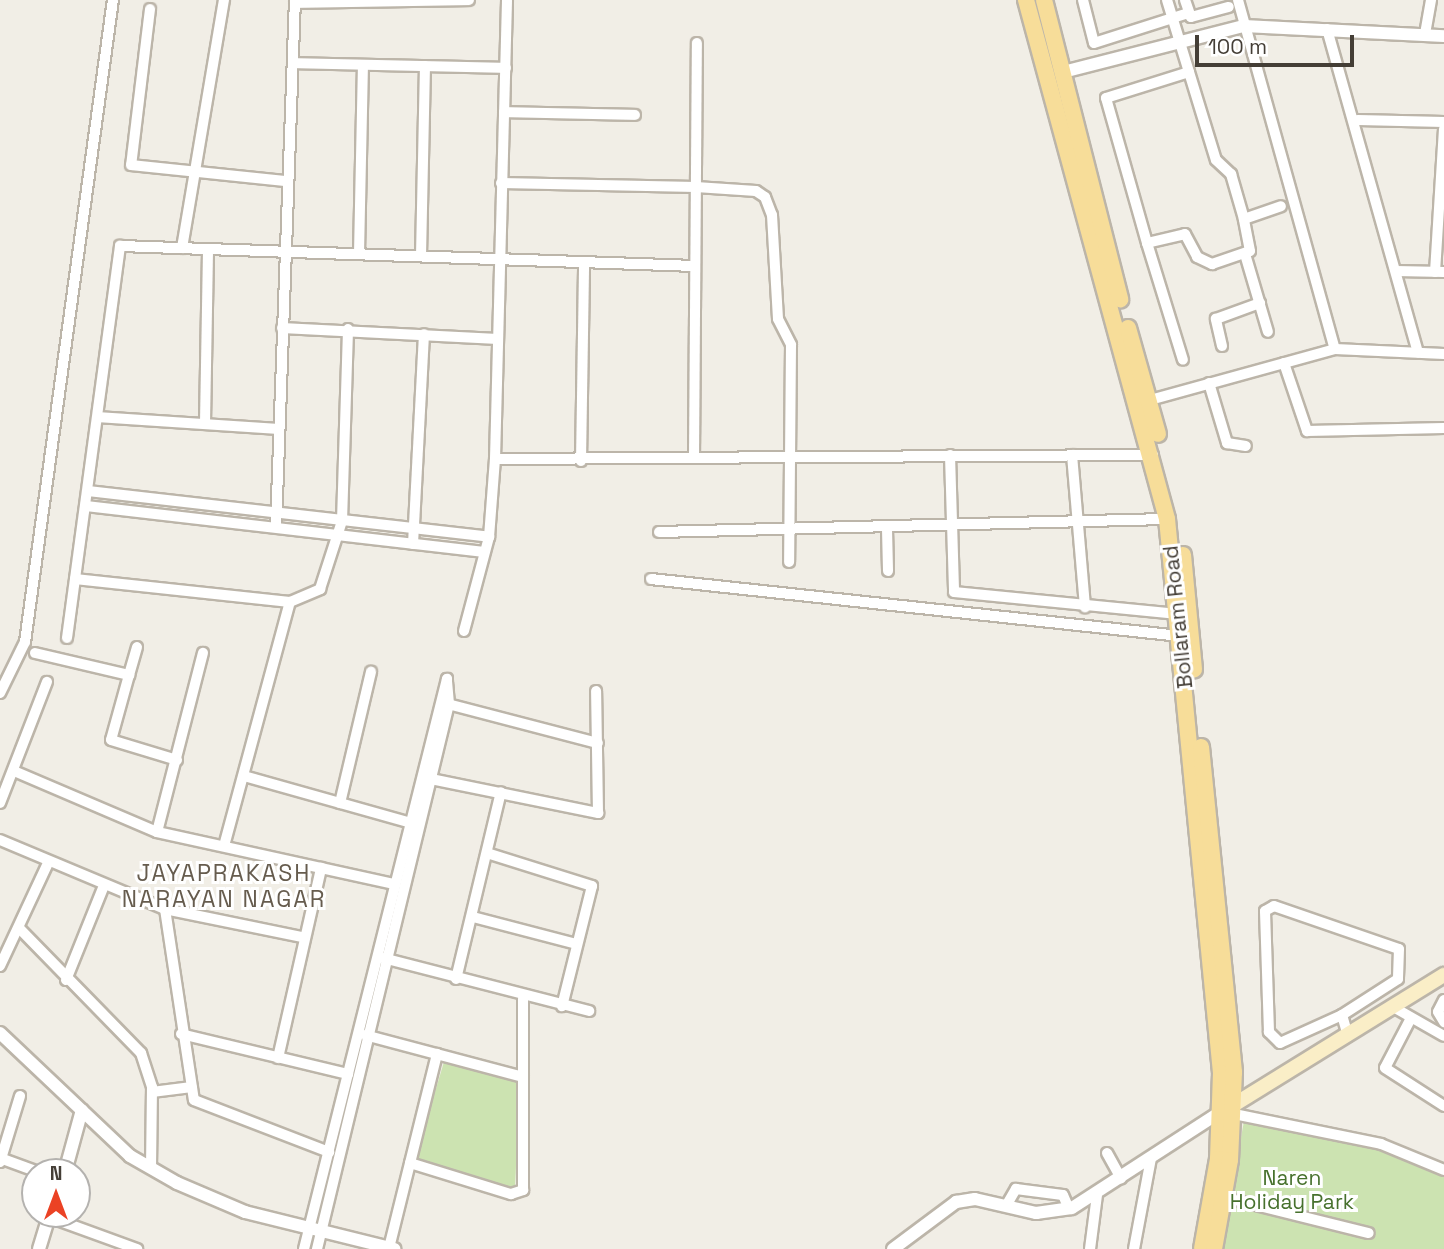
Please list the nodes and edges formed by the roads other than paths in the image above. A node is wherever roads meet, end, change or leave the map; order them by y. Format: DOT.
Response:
graph roads {
  1 [pos="113,0"];
  2 [pos="224,0"];
  3 [pos="469,0"];
  4 [pos="507,0"];
  5 [pos="1026,0"];
  6 [pos="1044,0"];
  7 [pos="1083,0"];
  8 [pos="1167,0"];
  9 [pos="1185,0"];
  10 [pos="1238,0"];
  11 [pos="1431,0"];
  12 [pos="295,2"];
  13 [pos="1229,7"];
  14 [pos="150,9"];
  15 [pos="1188,13"];
  16 [pos="1173,18"];
  17 [pos="1244,26"];
  18 [pos="1327,29"];
  19 [pos="1425,34"];
  20 [pos="1444,36"];
  21 [pos="1180,40"];
  22 [pos="697,43"];
  23 [pos="293,63"];
  24 [pos="363,65"];
  25 [pos="425,66"];
  26 [pos="506,68"];
  27 [pos="1067,71"];
  28 [pos="1189,72"];
  29 [pos="504,112"];
  30 [pos="635,115"];
  31 [pos="1358,120"];
  32 [pos="1444,122"];
  33 [pos="1444,129"];
  34 [pos="194,174"];
  35 [pos="287,181"];
  36 [pos="501,183"];
  37 [pos="696,187"];
  38 [pos="1281,206"];
  39 [pos="1244,219"];
  40 [pos="1147,243"];
  41 [pos="182,248"];
  42 [pos="208,250"];
  43 [pos="283,251"];
  44 [pos="359,254"];
  45 [pos="1245,254"];
  46 [pos="421,256"];
  47 [pos="500,259"];
  48 [pos="584,262"];
  49 [pos="695,266"];
  50 [pos="1396,271"];
  51 [pos="1439,272"];
  52 [pos="1259,303"];
  53 [pos="282,328"];
  54 [pos="348,329"];
  55 [pos="1268,332"];
  56 [pos="424,334"];
  57 [pos="498,339"];
  58 [pos="1222,346"];
  59 [pos="1335,349"];
  60 [pos="1418,352"];
  61 [pos="1444,354"];
  62 [pos="1183,360"];
  63 [pos="1284,363"];
  64 [pos="1209,383"];
  65 [pos="1150,400"];
  66 [pos="98,417"];
  67 [pos="205,423"];
  68 [pos="1444,428"];
  69 [pos="278,429"];
  70 [pos="1246,446"];
  71 [pos="950,455"];
  72 [pos="1072,455"];
  73 [pos="1153,455"];
  74 [pos="694,456"];
  75 [pos="790,456"];
  76 [pos="495,459"];
  77 [pos="581,461"];
  78 [pos="88,491"];
  79 [pos="86,506"];
  80 [pos="278,512"];
  81 [pos="1167,519"];
  82 [pos="342,521"];
  83 [pos="1079,523"];
  84 [pos="276,527"];
  85 [pos="952,528"];
  86 [pos="415,529"];
  87 [pos="887,529"];
  88 [pos="659,531"];
  89 [pos="789,531"];
  90 [pos="338,535"];
  91 [pos="489,537"];
  92 [pos="413,544"];
  93 [pos="484,551"];
  94 [pos="789,562"];
  95 [pos="888,571"];
  96 [pos="75,579"];
  97 [pos="651,579"];
  98 [pos="290,602"];
  99 [pos="1085,607"];
  100 [pos="1178,614"];
  101 [pos="464,631"];
  102 [pos="1180,636"];
  103 [pos="67,638"];
  104 [pos="136,647"];
  105 [pos="34,653"];
  106 [pos="203,653"];
  107 [pos="371,672"];
  108 [pos="129,676"];
  109 [pos="47,682"];
  110 [pos="596,691"];
  111 [pos="0,693"];
  112 [pos="437,701"];
  113 [pos="449,704"];
  114 [pos="598,743"];
  115 [pos="177,760"];
  116 [pos="14,771"];
  117 [pos="244,776"];
  118 [pos="419,777"];
  119 [pos="430,779"];
  120 [pos="501,792"];
  121 [pos="0,803"];
  122 [pos="340,803"];
  123 [pos="408,822"];
  124 [pos="157,832"];
  125 [pos="0,840"];
  126 [pos="224,846"];
  127 [pos="490,853"];
  128 [pos="48,863"];
  129 [pos="321,868"];
  130 [pos="393,884"];
  131 [pos="103,888"];
  132 [pos="165,909"];
  133 [pos="473,917"];
  134 [pos="19,928"];
  135 [pos="301,937"];
  136 [pos="577,944"];
  137 [pos="376,956"];
  138 [pos="387,959"];
  139 [pos="0,966"];
  140 [pos="1444,975"];
  141 [pos="456,979"];
  142 [pos="65,980"];
  143 [pos="1430,984"];
  144 [pos="1444,998"];
  145 [pos="523,999"];
  146 [pos="562,1006"];
  147 [pos="1395,1008"];
  148 [pos="589,1011"];
  149 [pos="1342,1015"];
  150 [pos="1411,1018"];
  151 [pos="1444,1022"];
  152 [pos="0,1033"];
  153 [pos="358,1033"];
  154 [pos="181,1034"];
  155 [pos="369,1036"];
  156 [pos="1348,1036"];
  157 [pos="1444,1036"];
  158 [pos="437,1054"];
  159 [pos="278,1058"];
  160 [pos="348,1074"];
  161 [pos="523,1077"];
  162 [pos="192,1087"];
  163 [pos="152,1093"];
  164 [pos="20,1096"];
  165 [pos="1444,1106"];
  166 [pos="82,1110"];
  167 [pos="1230,1110"];
  168 [pos="329,1152"];
  169 [pos="1107,1153"];
  170 [pos="69,1158"];
  171 [pos="1151,1158"];
  172 [pos="0,1159"];
  173 [pos="410,1163"];
  174 [pos="21,1166"];
  175 [pos="151,1168"];
  176 [pos="1444,1170"];
  177 [pos="1121,1178"];
  178 [pos="1097,1195"];
  179 [pos="1223,1197"];
  180 [pos="1006,1206"];
  181 [pos="1069,1209"];
  182 [pos="46,1228"];
  183 [pos="83,1228"];
  184 [pos="315,1231"];
  185 [pos="1369,1233"];
  186 [pos="391,1248"];
  187 [pos="39,1249"];
  188 [pos="137,1249"];
  189 [pos="304,1249"];
  190 [pos="317,1249"];
  191 [pos="893,1249"];
  192 [pos="1090,1249"];
  193 [pos="1134,1249"];
  194 [pos="1202,1249"];
  195 [pos="1214,1249"];
  1 -- 111 [label="street"];
  2 -- 34 [label="street"];
  3 -- 12 [label="street"];
  4 -- 26 [label="street"];
  5 -- 73 [label="main road, Bollaram Road"];
  6 -- 27 [label="main road, Bollaram Road"];
  7 -- 16 [label="street"];
  8 -- 16 [label="street"];
  9 -- 15 [label="street"];
  10 -- 17 [label="street"];
  11 -- 19 [label="street"];
  12 -- 23 [label="street"];
  13 -- 15 [label="street"];
  14 -- 34 [label="street"];
  15 -- 16 [label="street"];
  16 -- 21 [label="street"];
  17 -- 18 [label="street"];
  17 -- 21 [label="street"];
  17 -- 59 [label="street"];
  18 -- 19 [label="street"];
  18 -- 31 [label="street"];
  19 -- 20 [label="street"];
  21 -- 27 [label="street"];
  21 -- 28 [label="street"];
  22 -- 37 [label="street"];
  23 -- 24 [label="street"];
  23 -- 35 [label="street"];
  24 -- 25 [label="street"];
  24 -- 44 [label="street"];
  25 -- 26 [label="street"];
  25 -- 46 [label="street"];
  26 -- 29 [label="street"];
  27 -- 65 [label="main road, Bollaram Road"];
  28 -- 39 [label="street"];
  28 -- 40 [label="street"];
  29 -- 30 [label="street"];
  29 -- 36 [label="street"];
  31 -- 32 [label="street"];
  31 -- 50 [label="street"];
  33 -- 51 [label="street"];
  34 -- 35 [label="street"];
  34 -- 41 [label="street"];
  35 -- 43 [label="street"];
  36 -- 37 [label="street"];
  36 -- 47 [label="street"];
  37 -- 49 [label="street"];
  37 -- 75 [label="street"];
  38 -- 39 [label="street"];
  39 -- 45 [label="street"];
  40 -- 45 [label="street"];
  40 -- 62 [label="street"];
  41 -- 42 [label="street"];
  41 -- 66 [label="street"];
  42 -- 43 [label="street"];
  42 -- 67 [label="street"];
  43 -- 44 [label="street"];
  43 -- 53 [label="street"];
  44 -- 46 [label="street"];
  45 -- 52 [label="street"];
  46 -- 47 [label="street"];
  47 -- 48 [label="street"];
  47 -- 57 [label="street"];
  48 -- 49 [label="street"];
  48 -- 77 [label="street"];
  49 -- 74 [label="street"];
  50 -- 51 [label="street"];
  50 -- 60 [label="street"];
  52 -- 55 [label="street"];
  52 -- 58 [label="street"];
  53 -- 54 [label="street"];
  53 -- 69 [label="street"];
  54 -- 56 [label="street"];
  54 -- 82 [label="street"];
  56 -- 57 [label="street"];
  56 -- 86 [label="street"];
  57 -- 76 [label="street"];
  59 -- 60 [label="street"];
  59 -- 63 [label="street"];
  60 -- 61 [label="street"];
  63 -- 64 [label="street"];
  63 -- 68 [label="street"];
  64 -- 65 [label="street"];
  64 -- 70 [label="street"];
  65 -- 167 [label="main road, Bollaram Road"];
  66 -- 67 [label="street"];
  66 -- 78 [label="street"];
  67 -- 69 [label="street"];
  69 -- 80 [label="street"];
  71 -- 72 [label="street"];
  71 -- 75 [label="street"];
  71 -- 85 [label="street"];
  72 -- 73 [label="street"];
  72 -- 83 [label="street"];
  73 -- 81 [label="main road, Bollaram Road"];
  74 -- 75 [label="street"];
  74 -- 77 [label="street"];
  75 -- 89 [label="street"];
  76 -- 77 [label="street"];
  76 -- 91 [label="street"];
  78 -- 79 [label="street"];
  78 -- 80 [label="street"];
  79 -- 84 [label="street"];
  79 -- 96 [label="street"];
  80 -- 82 [label="street"];
  80 -- 84 [label="street"];
  81 -- 83 [label="street"];
  81 -- 100 [label="main road, Bollaram Road"];
  82 -- 86 [label="street"];
  82 -- 90 [label="street"];
  83 -- 85 [label="street"];
  83 -- 99 [label="street"];
  84 -- 90 [label="street"];
  85 -- 87 [label="street"];
  85 -- 99 [label="street"];
  86 -- 91 [label="street"];
  86 -- 92 [label="street"];
  87 -- 89 [label="street"];
  87 -- 95 [label="street"];
  88 -- 89 [label="street"];
  89 -- 94 [label="street"];
  90 -- 92 [label="street"];
  90 -- 98 [label="street"];
  91 -- 93 [label="street"];
  92 -- 93 [label="street"];
  93 -- 101 [label="street"];
  96 -- 98 [label="street"];
  96 -- 103 [label="street"];
  97 -- 102 [label="street"];
  98 -- 117 [label="street"];
  99 -- 100 [label="street"];
  100 -- 102 [label="main road, Bollaram Road"];
  102 -- 167 [label="main road, Bollaram Road"];
  104 -- 108 [label="street"];
  105 -- 108 [label="street"];
  106 -- 115 [label="street"];
  107 -- 122 [label="street"];
  108 -- 115 [label="street"];
  109 -- 116 [label="street"];
  110 -- 114 [label="street"];
  112 -- 113 [label="street"];
  112 -- 113 [label="street"];
  112 -- 118 [label="street"];
  113 -- 114 [label="street"];
  113 -- 119 [label="street"];
  114 -- 120 [label="street"];
  115 -- 124 [label="street"];
  116 -- 121 [label="street"];
  116 -- 124 [label="street"];
  117 -- 122 [label="street"];
  117 -- 126 [label="street"];
  118 -- 119 [label="street"];
  118 -- 123 [label="street"];
  119 -- 120 [label="street"];
  119 -- 138 [label="street"];
  120 -- 127 [label="street"];
  122 -- 123 [label="street"];
  123 -- 130 [label="street"];
  124 -- 126 [label="street"];
  125 -- 128 [label="street"];
  126 -- 129 [label="street"];
  127 -- 133 [label="street"];
  127 -- 136 [label="street"];
  128 -- 131 [label="street"];
  128 -- 134 [label="street"];
  129 -- 130 [label="street"];
  129 -- 135 [label="street"];
  130 -- 137 [label="street"];
  131 -- 132 [label="street"];
  131 -- 142 [label="street"];
  132 -- 135 [label="street"];
  132 -- 154 [label="street"];
  133 -- 136 [label="street"];
  133 -- 141 [label="street"];
  134 -- 139 [label="street"];
  134 -- 142 [label="street"];
  135 -- 159 [label="street"];
  136 -- 146 [label="street"];
  137 -- 138 [label="street"];
  137 -- 153 [label="street"];
  138 -- 141 [label="street"];
  138 -- 155 [label="street"];
  140 -- 143 [label="main road"];
  141 -- 145 [label="street"];
  142 -- 163 [label="street"];
  143 -- 144 [label="street"];
  143 -- 147 [label="main road"];
  144 -- 151 [label="street"];
  145 -- 146 [label="street"];
  145 -- 161 [label="street"];
  146 -- 148 [label="street"];
  147 -- 150 [label="street"];
  147 -- 156 [label="main road"];
  149 -- 149 [label="street"];
  149 -- 156 [label="street"];
  150 -- 157 [label="street"];
  150 -- 165 [label="street"];
  152 -- 166 [label="street"];
  153 -- 155 [label="street"];
  153 -- 160 [label="street"];
  154 -- 159 [label="street"];
  154 -- 162 [label="street"];
  155 -- 158 [label="street"];
  155 -- 184 [label="street"];
  156 -- 167 [label="main road"];
  158 -- 161 [label="street"];
  158 -- 173 [label="street"];
  159 -- 160 [label="street"];
  160 -- 168 [label="street"];
  161 -- 173 [label="street"];
  162 -- 163 [label="street"];
  162 -- 168 [label="street"];
  163 -- 175 [label="street"];
  164 -- 172 [label="street"];
  166 -- 170 [label="street"];
  166 -- 175 [label="street"];
  167 -- 171 [label="street"];
  167 -- 176 [label="street"];
  167 -- 179 [label="main road, Bollaram Road"];
  167 -- 194 [label="main road, Bollaram Road"];
  168 -- 184 [label="street"];
  169 -- 177 [label="street"];
  171 -- 177 [label="street"];
  171 -- 193 [label="street"];
  172 -- 174 [label="street"];
  173 -- 186 [label="street"];
  175 -- 184 [label="street"];
  177 -- 178 [label="street"];
  178 -- 181 [label="street"];
  178 -- 192 [label="street"];
  179 -- 185 [label="street"];
  179 -- 195 [label="main road, Bollaram Road"];
  180 -- 181 [label="street"];
  180 -- 181 [label="street"];
  180 -- 191 [label="street"];
  182 -- 187 [label="street"];
  183 -- 188 [label="street"];
  184 -- 186 [label="street"];
  184 -- 189 [label="street"];
  184 -- 190 [label="street"];
}
